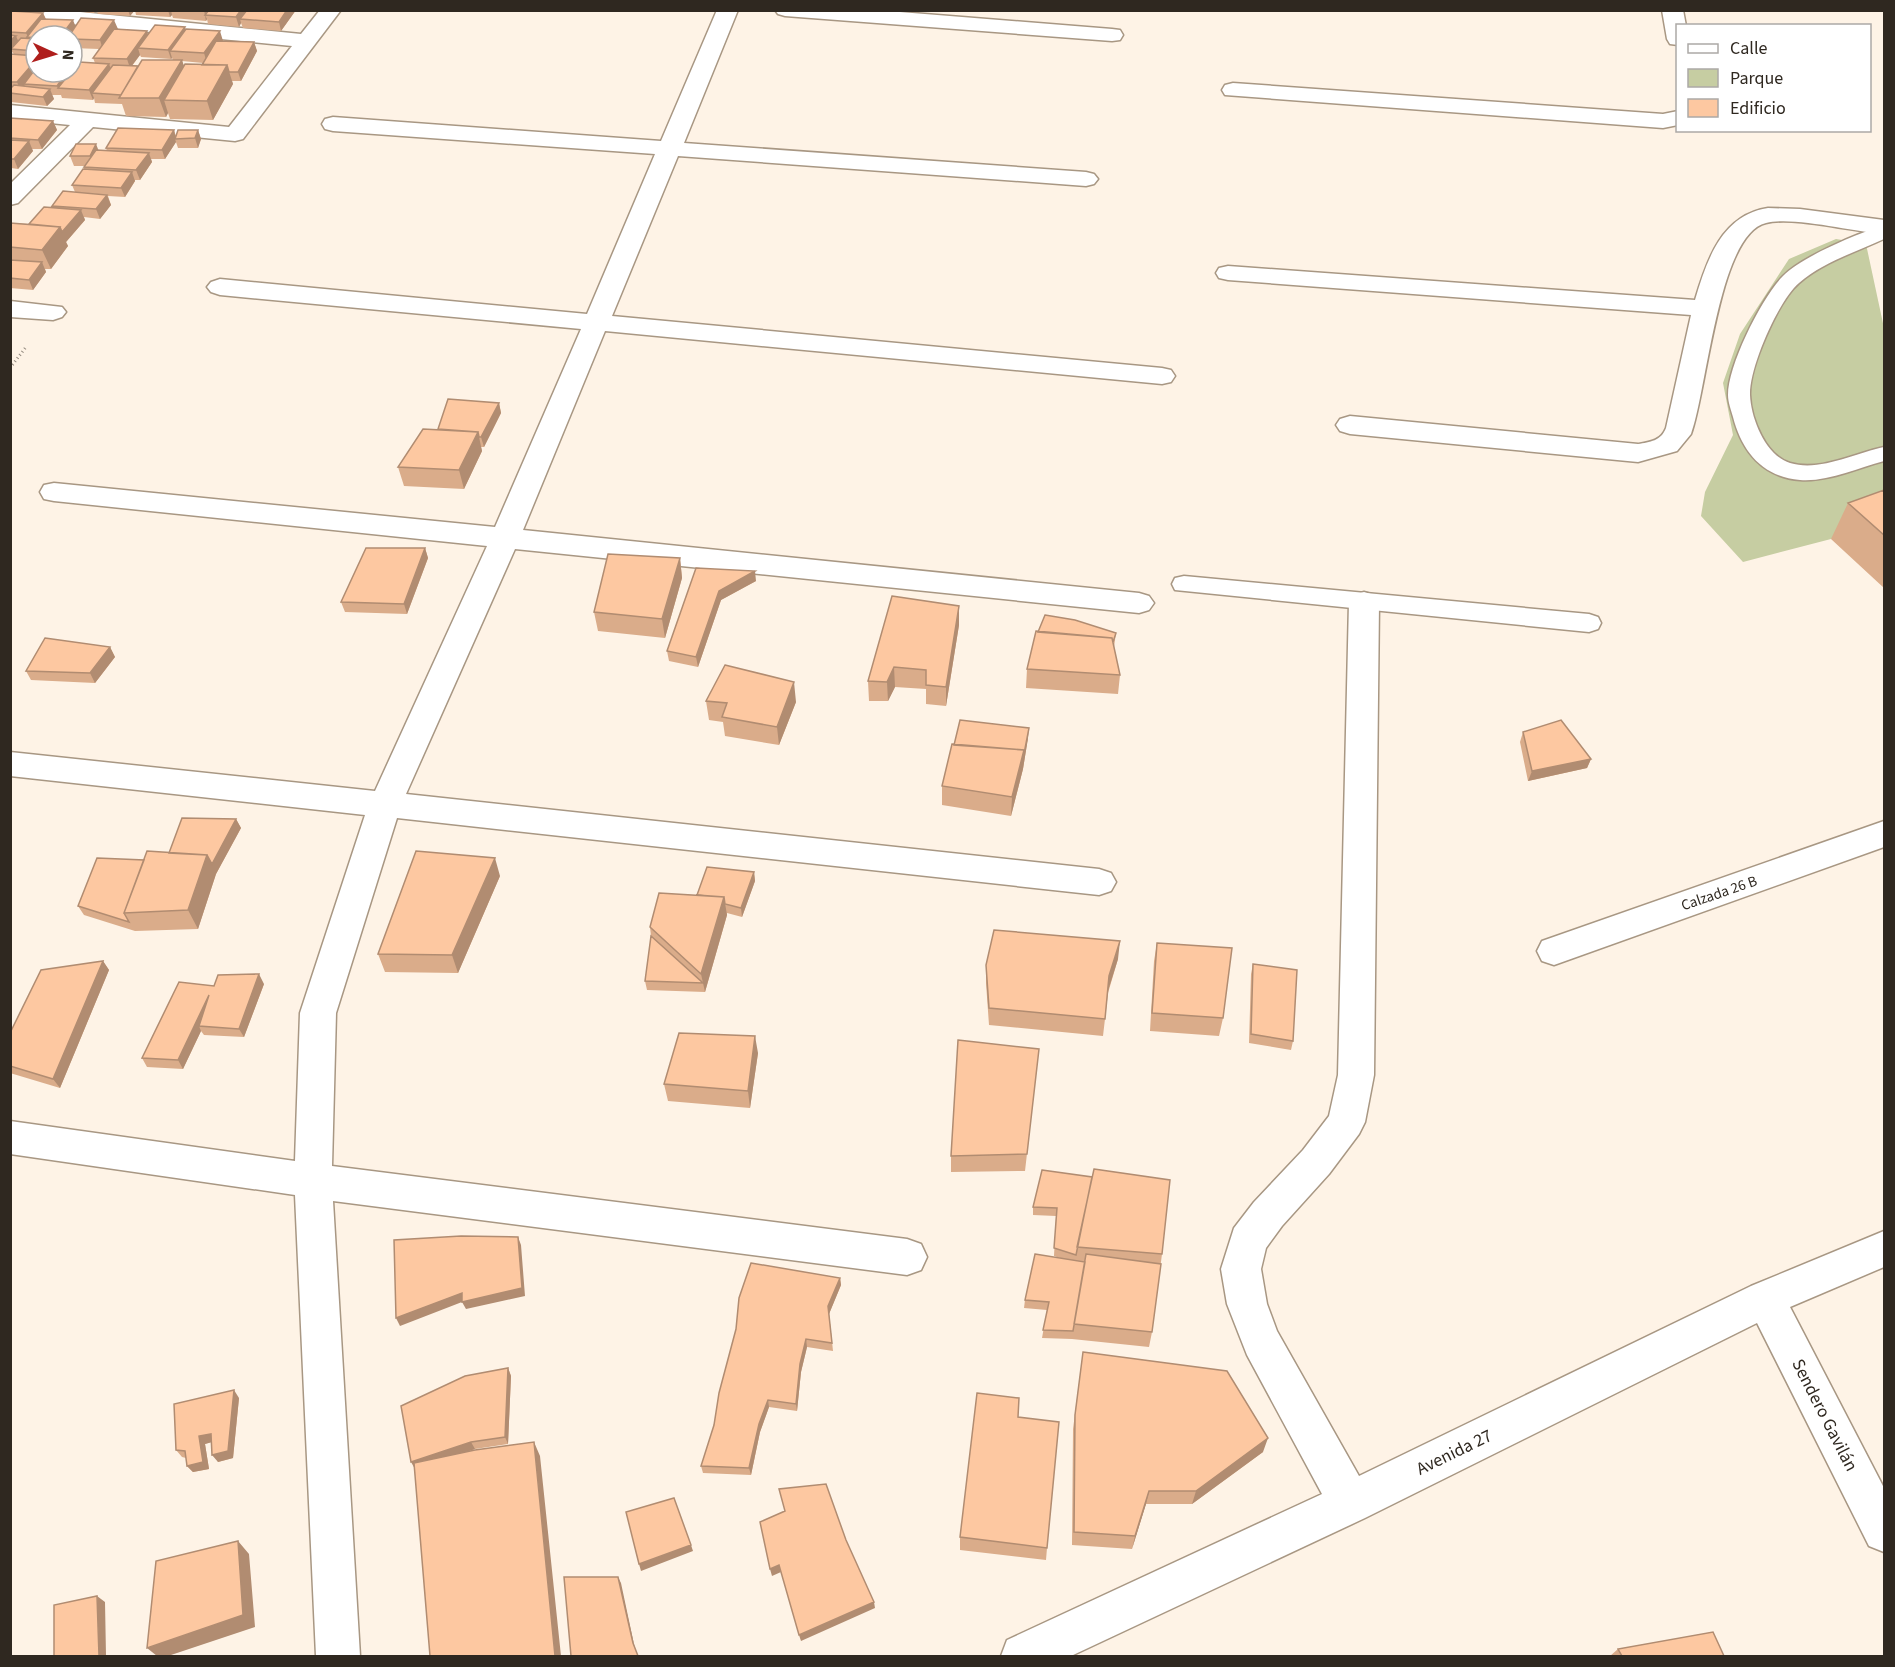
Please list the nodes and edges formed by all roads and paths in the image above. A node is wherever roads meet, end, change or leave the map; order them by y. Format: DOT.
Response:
graph roads {
  1 [pos="331,10"];
  2 [pos="728,10"];
  3 [pos="785,10"];
  4 [pos="1672,10"];
  5 [pos="10,12"];
  6 [pos="1676,33"];
  7 [pos="1112,35"];
  8 [pos="308,41"];
  9 [pos="1233,90"];
  10 [pos="10,112"];
  11 [pos="1676,118"];
  12 [pos="87,120"];
  13 [pos="333,124"];
  14 [pos="670,147"];
  15 [pos="1086,179"];
  16 [pos="10,198"];
  17 [pos="1884,227"];
  18 [pos="1884,232"];
  19 [pos="1228,273"];
  20 [pos="220,287"];
  21 [pos="1705,308"];
  22 [pos="10,309"];
  23 [pos="53,312"];
  24 [pos="596,323"];
  25 [pos="1162,376"];
  26 [pos="1350,425"];
  27 [pos="1884,454"];
  28 [pos="54,492"];
  29 [pos="506,536"];
  30 [pos="1184,584"];
  31 [pos="1364,602"];
  32 [pos="1139,603"];
  33 [pos="1589,623"];
  34 [pos="10,764"];
  35 [pos="385,805"];
  36 [pos="1884,834"];
  37 [pos="1099,882"];
  38 [pos="1554,951"];
  39 [pos="10,1137"];
  40 [pos="313,1181"];
  41 [pos="1884,1249"];
  42 [pos="907,1257"];
  43 [pos="1765,1299"];
  44 [pos="1350,1503"];
  45 [pos="1884,1531"];
  46 [pos="338,1656"];
  47 [pos="1023,1656"];
  1 -- 8 [label="street"];
  2 -- 14 [label="street"];
  3 -- 7 [label="street"];
  4 -- 6 [label="street"];
  5 -- 8 [label="street"];
  8 -- 12 [label="street"];
  9 -- 11 [label="street"];
  10 -- 12 [label="street"];
  12 -- 16 [label="street"];
  13 -- 14 [label="street"];
  14 -- 15 [label="street"];
  14 -- 24 [label="street"];
  17 -- 21 [label="street"];
  18 -- 27 [label="lane"];
  19 -- 21 [label="street"];
  20 -- 24 [label="street"];
  21 -- 26 [label="street"];
  22 -- 23 [label="street"];
  24 -- 25 [label="street"];
  24 -- 29 [label="street"];
  28 -- 29 [label="street"];
  29 -- 32 [label="street"];
  29 -- 35 [label="street"];
  30 -- 31 [label="lane"];
  31 -- 33 [label="lane"];
  31 -- 44 [label="street"];
  34 -- 35 [label="street"];
  35 -- 37 [label="street"];
  35 -- 40 [label="street"];
  36 -- 38 [label="street, Calzada 26 B"];
  39 -- 40 [label="street"];
  40 -- 42 [label="street"];
  40 -- 46 [label="street"];
  41 -- 43 [label="street, Avenida 27"];
  43 -- 44 [label="street, Avenida 27"];
  43 -- 45 [label="street, Sendero Gavilán"];
  44 -- 47 [label="street, Avenida 27"];
}
